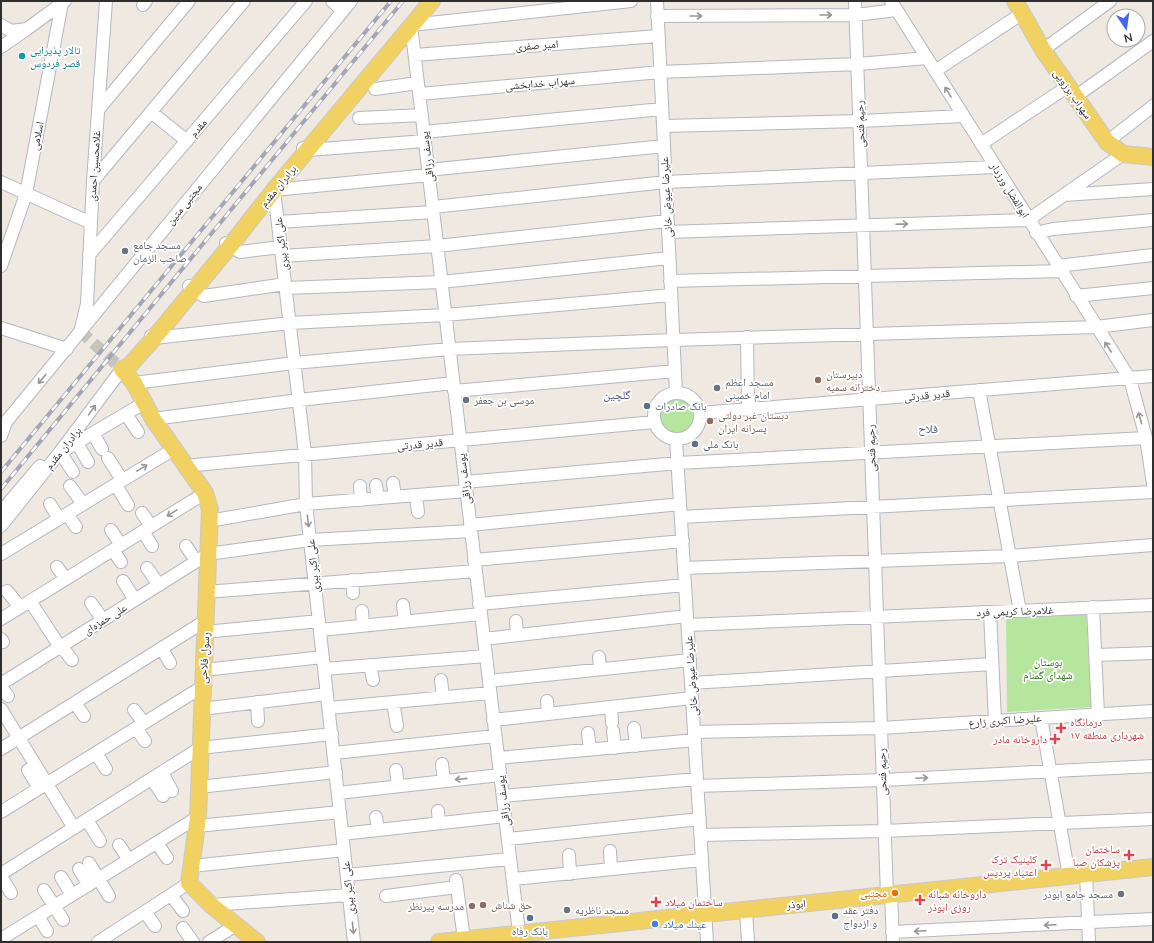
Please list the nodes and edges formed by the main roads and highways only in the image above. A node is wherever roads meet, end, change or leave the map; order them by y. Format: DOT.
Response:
graph roads {
  1 [pos="426,1"];
  2 [pos="432,1"];
  3 [pos="1017,5"];
  4 [pos="410,23"];
  5 [pos="1153,157"];
  6 [pos="122,369"];
  7 [pos="1153,867"];
  8 [pos="257,942"];
  9 [pos="438,942"];
  1 -- 4 [label="main road, برادران مقدم"];
  2 -- 4 [label="main road, برادران مقدم"];
  3 -- 5 [label="main road, سهراب برزویی"];
  4 -- 6 [label="main road, برادران مقدم"];
  6 -- 8 [label="main road, رسول فلاحی"];
  7 -- 9 [label="main road, ابوذر"];
}
